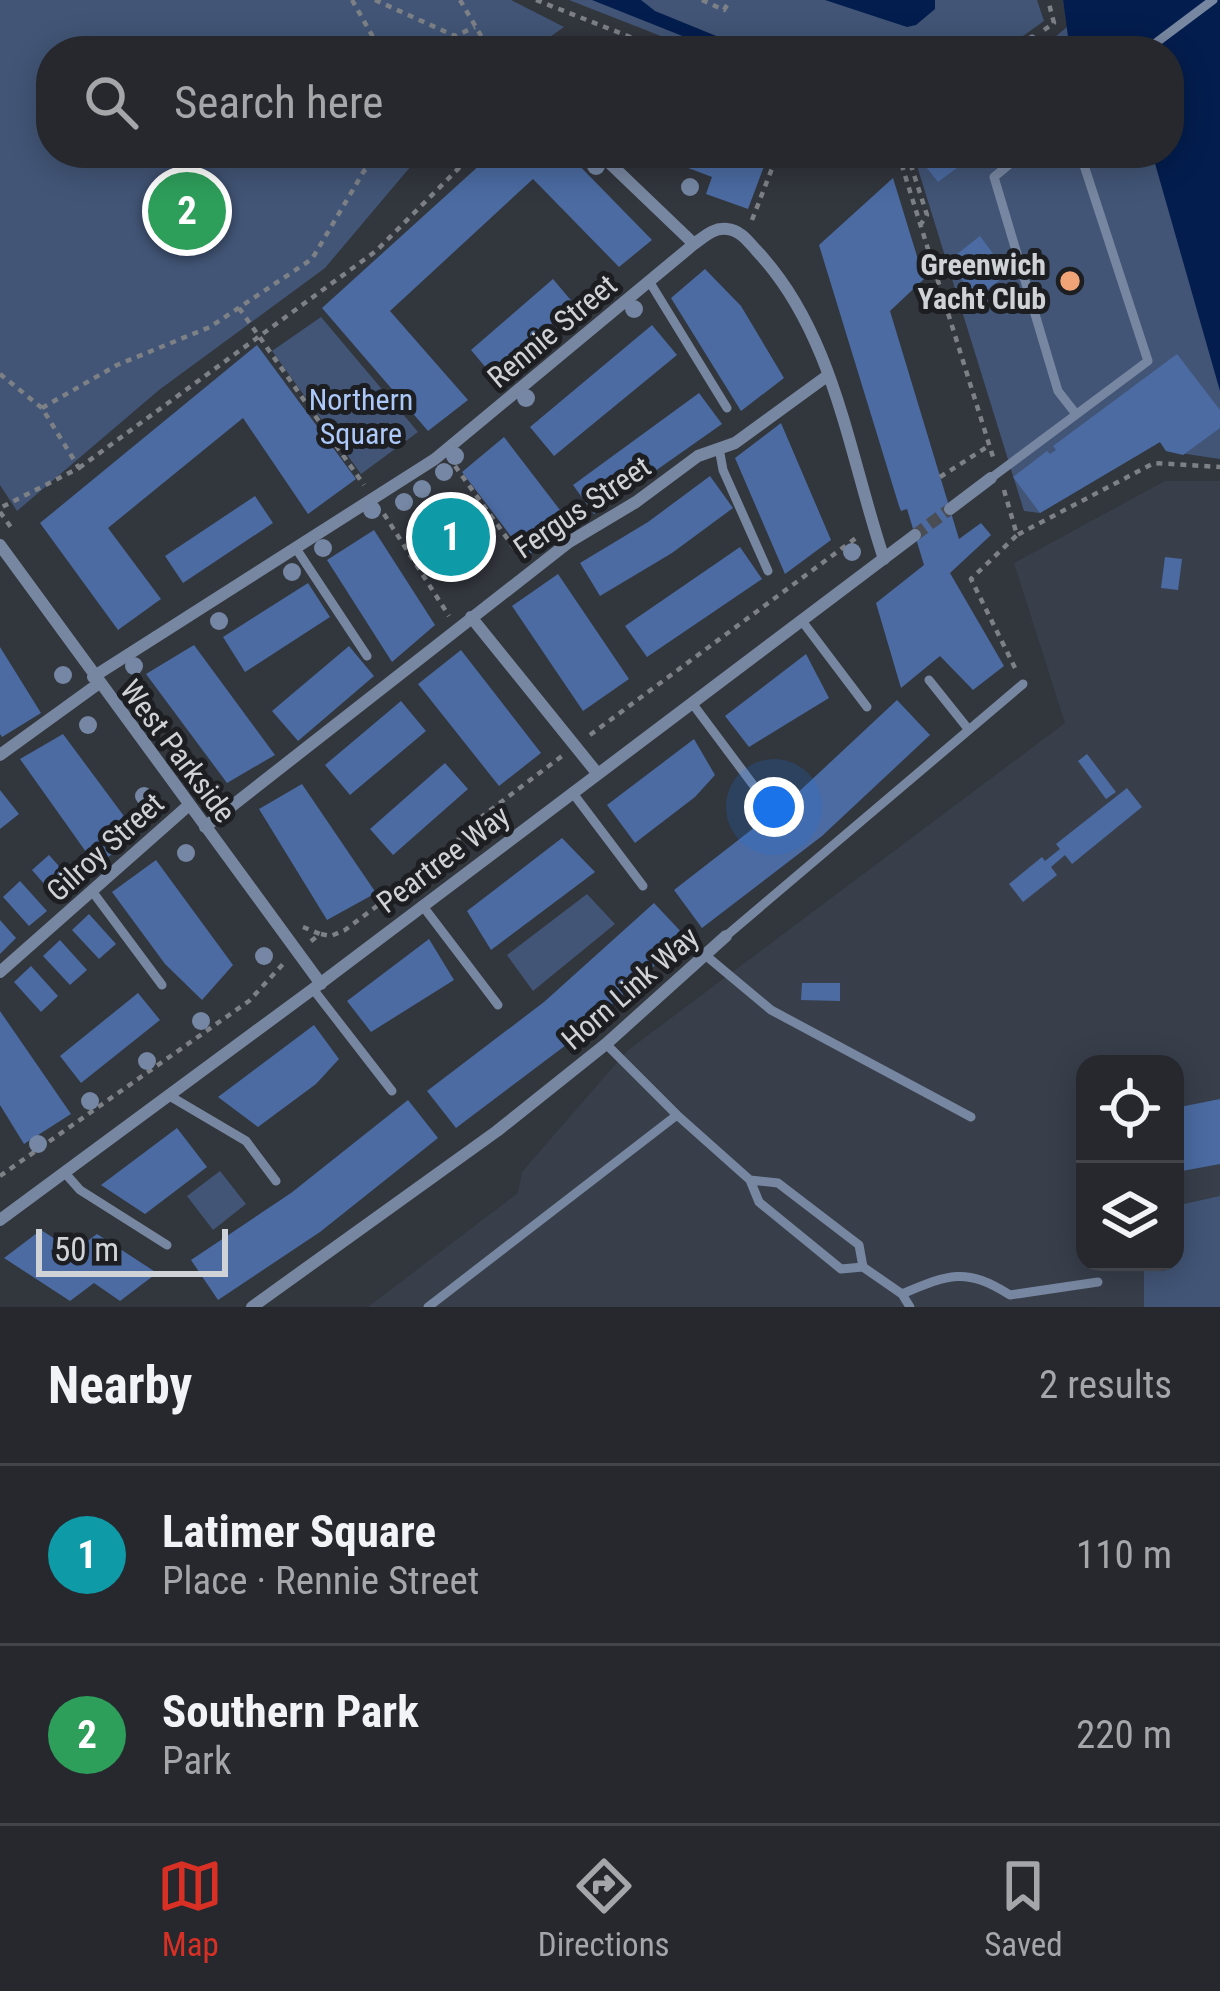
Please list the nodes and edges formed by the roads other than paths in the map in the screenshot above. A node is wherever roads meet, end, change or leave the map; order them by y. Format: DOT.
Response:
graph roads {
  1 [pos="1213,0"];
  2 [pos="1165,36"];
  3 [pos="615,168"];
  4 [pos="1004,168"];
  5 [pos="1085,168"];
  6 [pos="694,244"];
  7 [pos="650,281"];
  8 [pos="827,376"];
  9 [pos="727,407"];
  10 [pos="1076,414"];
  11 [pos="719,448"];
  12 [pos="997,481"];
  13 [pos="950,509"];
  14 [pos="915,535"];
  15 [pos="0,545"];
  16 [pos="297,550"];
  17 [pos="884,559"];
  18 [pos="768,572"];
  19 [pos="471,617"];
  20 [pos="802,621"];
  21 [pos="367,656"];
  22 [pos="929,680"];
  23 [pos="96,681"];
  24 [pos="1023,684"];
  25 [pos="692,703"];
  26 [pos="867,707"];
  27 [pos="969,730"];
  28 [pos="0,755"];
  29 [pos="597,773"];
  30 [pos="572,792"];
  31 [pos="760,794"];
  32 [pos="188,806"];
  33 [pos="205,827"];
  34 [pos="643,886"];
  35 [pos="92,891"];
  36 [pos="422,905"];
  37 [pos="726,936"];
  38 [pos="704,954"];
  39 [pos="0,972"];
  40 [pos="162,985"];
  41 [pos="317,987"];
  42 [pos="499,1005"];
  43 [pos="606,1044"];
  44 [pos="392,1091"];
  45 [pos="168,1095"];
  46 [pos="677,1114"];
  47 [pos="971,1117"];
  48 [pos="64,1172"];
  49 [pos="750,1180"];
  50 [pos="276,1181"];
  51 [pos="0,1200"];
  52 [pos="5,1217"];
  53 [pos="167,1245"];
  54 [pos="863,1267"];
  55 [pos="1099,1282"];
  56 [pos="902,1294"];
  57 [pos="252,1307"];
  58 [pos="428,1307"];
  59 [pos="910,1307"];
  1 -- 2 [label="lane"];
  3 -- 6 [label="street"];
  4 -- 10 [label="lane"];
  5 -- 10 [label="lane"];
  6 -- 7 [label="street, Rennie Street"];
  6 -- 8 [label="street"];
  7 -- 9 [label="lane"];
  7 -- 16 [label="street, Rennie Street"];
  8 -- 11 [label="street, Fergus Street"];
  8 -- 17 [label="street"];
  10 -- 12 [label="lane"];
  11 -- 18 [label="lane"];
  11 -- 19 [label="street, Fergus Street"];
  12 -- 13 [label="street"];
  14 -- 17 [label="street, Peartree Way"];
  15 -- 23 [label="street, West Parkside"];
  16 -- 21 [label="lane"];
  16 -- 23 [label="street, Rennie Street"];
  17 -- 20 [label="street, Peartree Way"];
  19 -- 29 [label="street"];
  19 -- 33 [label="street, Fergus Street"];
  20 -- 25 [label="street, Peartree Way"];
  20 -- 26 [label="lane"];
  22 -- 27 [label="lane"];
  23 -- 28 [label="street, Rennie Street"];
  23 -- 32 [label="street, West Parkside"];
  24 -- 27 [label="lane, Horn Link Way"];
  25 -- 29 [label="street, Peartree Way"];
  25 -- 31 [label="lane"];
  27 -- 37 [label="lane, Horn Link Way"];
  29 -- 30 [label="street, Peartree Way"];
  30 -- 34 [label="lane"];
  30 -- 36 [label="street, Peartree Way"];
  32 -- 33 [label="street, West Parkside"];
  32 -- 35 [label="street, Gilroy Street"];
  33 -- 41 [label="street, West Parkside"];
  35 -- 39 [label="street, Gilroy Street"];
  35 -- 40 [label="lane"];
  36 -- 41 [label="street, Peartree Way"];
  36 -- 42 [label="lane"];
  37 -- 38 [label="street, Horn Link Way"];
  38 -- 43 [label="street, Horn Link Way"];
  38 -- 47 [label="lane"];
  41 -- 44 [label="lane"];
  41 -- 45 [label="street, Peartree Way"];
  43 -- 46 [label="lane"];
  43 -- 57 [label="street, Horn Link Way"];
  45 -- 48 [label="street, Peartree Way"];
  45 -- 50 [label="lane"];
  46 -- 49 [label="lane"];
  46 -- 58 [label="lane"];
  48 -- 52 [label="street, Peartree Way"];
  48 -- 53 [label="lane"];
  49 -- 54 [label="lane"];
  49 -- 54 [label="lane"];
  51 -- 52 [label="street"];
  54 -- 56 [label="lane"];
  55 -- 56 [label="lane"];
  56 -- 59 [label="lane"];
}
